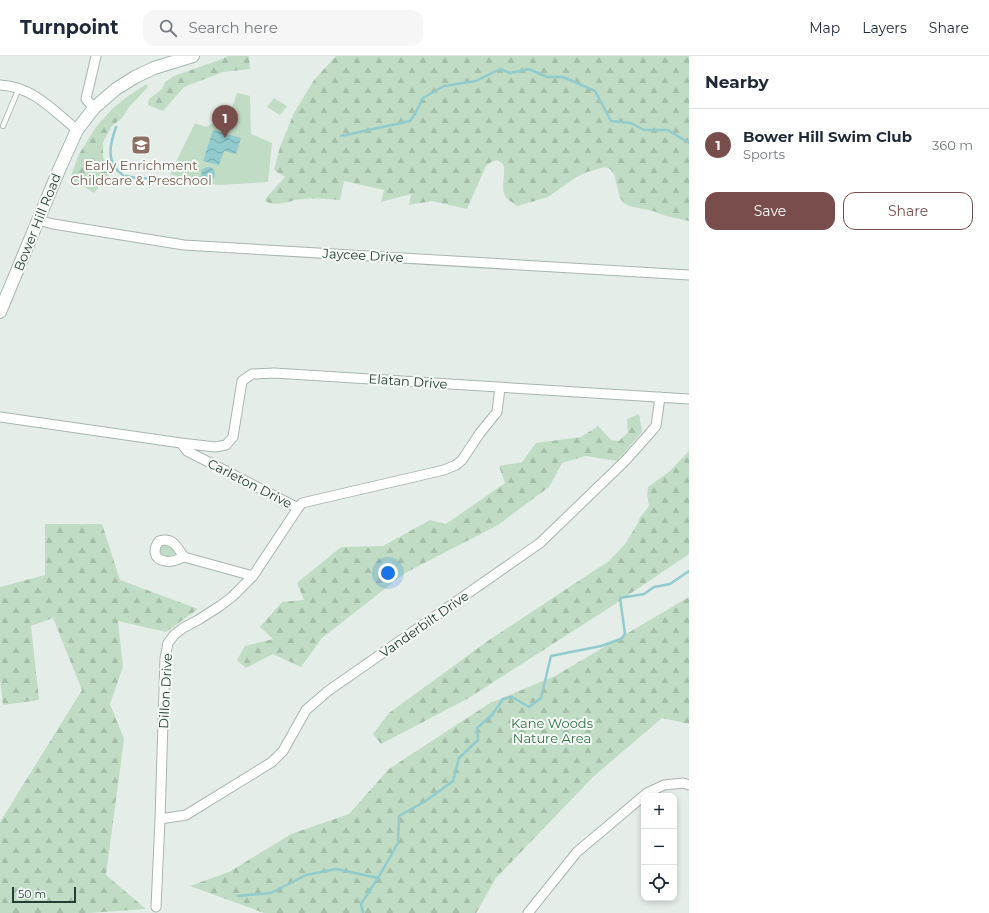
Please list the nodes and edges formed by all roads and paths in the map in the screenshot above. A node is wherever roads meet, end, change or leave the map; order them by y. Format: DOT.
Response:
graph roads {
  1 [pos="96,56"];
  2 [pos="193,56"];
  3 [pos="0,85"];
  4 [pos="19,88"];
  5 [pos="94,108"];
  6 [pos="3,126"];
  7 [pos="77,130"];
  8 [pos="38,220"];
  9 [pos="689,275"];
  10 [pos="0,312"];
  11 [pos="500,388"];
  12 [pos="660,397"];
  13 [pos="689,399"];
  14 [pos="0,417"];
  15 [pos="181,443"];
  16 [pos="298,508"];
  17 [pos="184,557"];
  18 [pos="253,576"];
  19 [pos="689,784"];
  20 [pos="160,819"];
  21 [pos="156,907"];
  22 [pos="528,913"];
  1 -- 5 [label="street"];
  2 -- 5 [label="main road, Bower Hill Road"];
  3 -- 4 [label="street"];
  4 -- 6 [label="lane"];
  4 -- 7 [label="street"];
  5 -- 7 [label="main road, Bower Hill Road"];
  7 -- 8 [label="main road, Bower Hill Road"];
  8 -- 9 [label="street, Jaycee Drive"];
  8 -- 10 [label="main road, Bower Hill Road"];
  11 -- 12 [label="street, Elatan Drive"];
  11 -- 15 [label="street, Elatan Drive"];
  11 -- 16 [label="street, Carleton Drive"];
  12 -- 13 [label="street, Elatan Drive"];
  12 -- 20 [label="street, Vanderbilt Drive"];
  14 -- 15 [label="street"];
  15 -- 16 [label="street, Carleton Drive"];
  16 -- 18 [label="street, Dillon Drive"];
  17 -- 18 [label="street"];
  18 -- 20 [label="street, Dillon Drive"];
  19 -- 22 [label="street"];
  20 -- 21 [label="street, Dillon Drive"];
}
